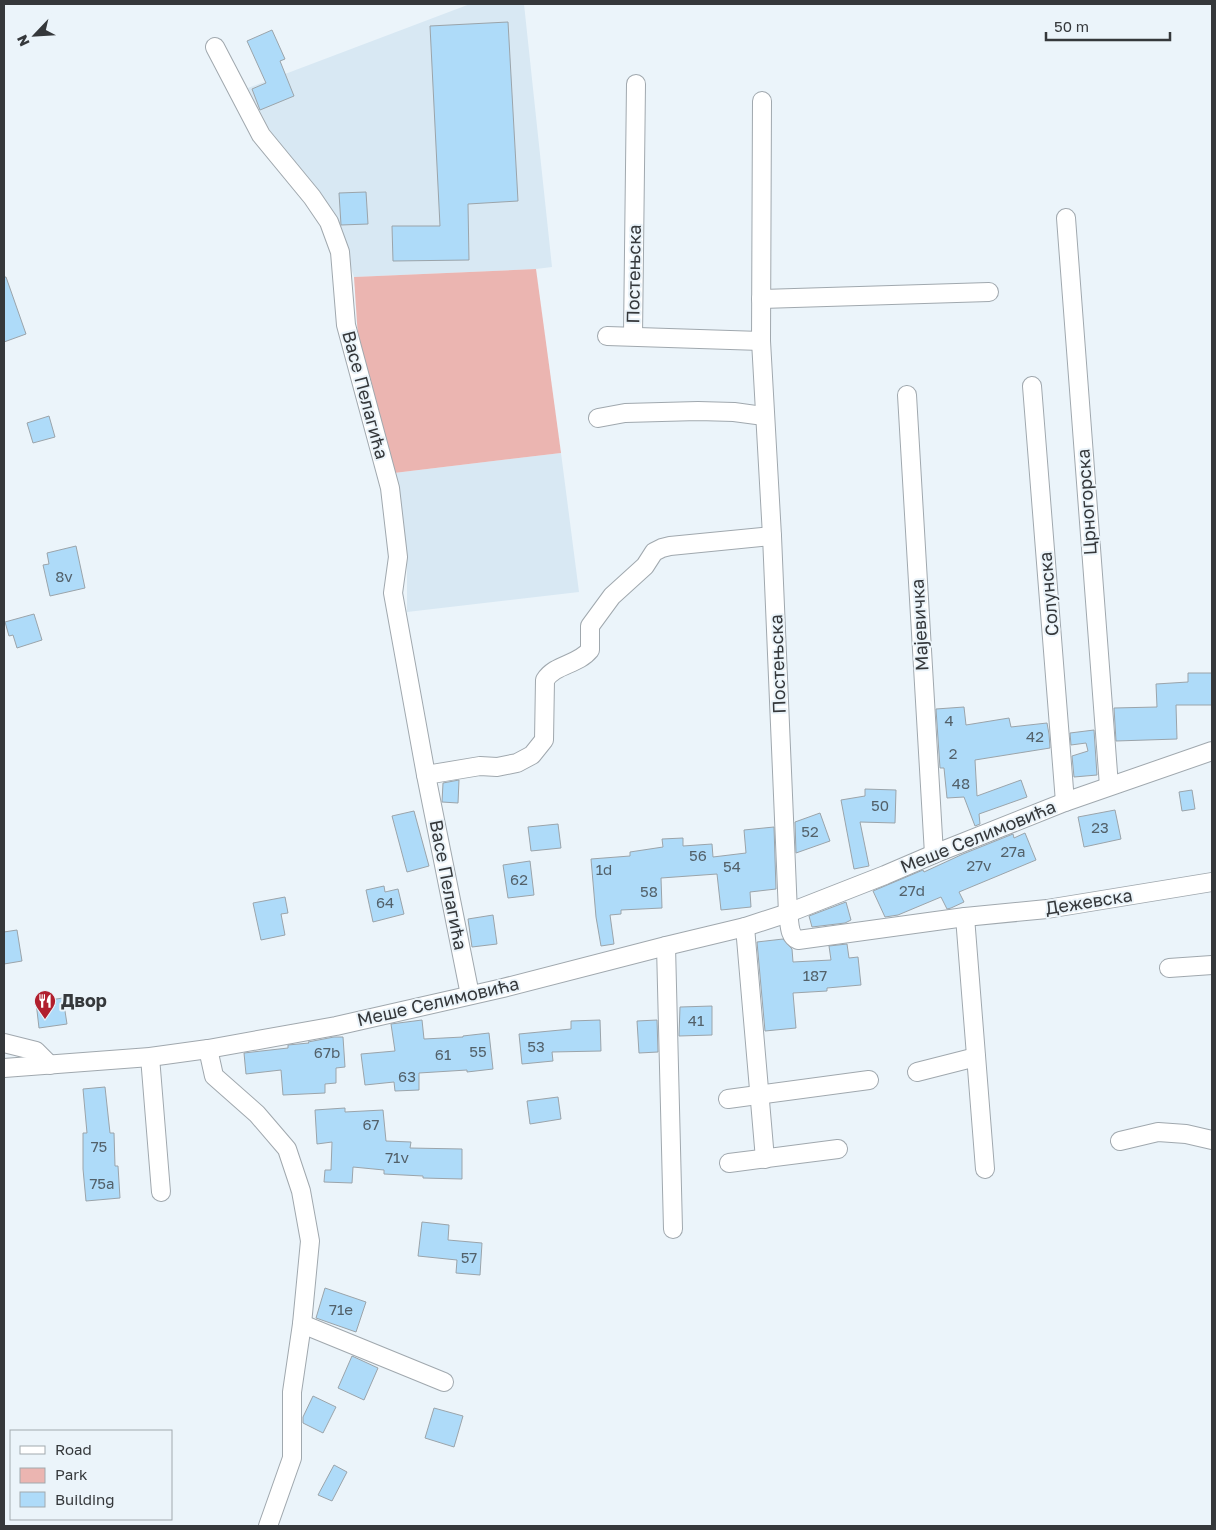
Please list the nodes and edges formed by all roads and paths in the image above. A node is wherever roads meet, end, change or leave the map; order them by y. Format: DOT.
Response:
graph roads {
  1 [pos="214,48"];
  2 [pos="636,84"];
  3 [pos="762,101"];
  4 [pos="1066,218"];
  5 [pos="989,292"];
  6 [pos="761,299"];
  7 [pos="607,336"];
  8 [pos="634,336"];
  9 [pos="761,341"];
  10 [pos="1032,386"];
  11 [pos="907,395"];
  12 [pos="764,416"];
  13 [pos="598,418"];
  14 [pos="772,536"];
  15 [pos="1212,751"];
  16 [pos="426,775"];
  17 [pos="1109,786"];
  18 [pos="1065,802"];
  19 [pos="934,854"];
  20 [pos="1212,882"];
  21 [pos="788,913"];
  22 [pos="965,917"];
  23 [pos="746,927"];
  24 [pos="666,946"];
  25 [pos="1212,965"];
  26 [pos="1170,968"];
  27 [pos="470,995"];
  28 [pos="4,1043"];
  29 [pos="208,1049"];
  30 [pos="150,1057"];
  31 [pos="976,1057"];
  32 [pos="50,1065"];
  33 [pos="4,1068"];
  34 [pos="917,1072"];
  35 [pos="869,1080"];
  36 [pos="759,1095"];
  37 [pos="728,1099"];
  38 [pos="1212,1140"];
  39 [pos="1120,1141"];
  40 [pos="838,1149"];
  41 [pos="765,1159"];
  42 [pos="729,1163"];
  43 [pos="985,1169"];
  44 [pos="161,1192"];
  45 [pos="672,1229"];
  46 [pos="302,1324"];
  47 [pos="444,1382"];
  48 [pos="268,1526"];
  1 -- 16 [label="street, Васе Пелагића"];
  2 -- 8 [label="street, Постењска"];
  3 -- 6 [label="street, Постењска"];
  4 -- 17 [label="street, Црногорска"];
  5 -- 6 [label="street"];
  6 -- 9 [label="street, Постењска"];
  7 -- 8 [label="street"];
  8 -- 9 [label="street, Постењска"];
  9 -- 12 [label="street, Постењска"];
  10 -- 18 [label="street, Солунска"];
  11 -- 19 [label="street, Мајевичка"];
  12 -- 13 [label="street"];
  12 -- 14 [label="street, Постењска"];
  14 -- 16 [label="street"];
  14 -- 21 [label="street, Постењска"];
  15 -- 17 [label="street, Меше Селимовића"];
  16 -- 27 [label="street, Васе Пелагића"];
  17 -- 18 [label="street, Меше Селимовића"];
  18 -- 19 [label="street, Меше Селимовића"];
  19 -- 21 [label="street, Меше Селимовића"];
  20 -- 22 [label="street, Дежевска"];
  21 -- 22 [label="street, Дежевска"];
  21 -- 23 [label="street, Меше Селимовића"];
  22 -- 31 [label="street"];
  23 -- 24 [label="street, Меше Селимовића"];
  23 -- 36 [label="street"];
  24 -- 27 [label="street, Меше Селимовића"];
  24 -- 45 [label="street"];
  25 -- 26 [label="street"];
  27 -- 29 [label="street, Меше Селимовића"];
  28 -- 32 [label="street"];
  29 -- 30 [label="street, Меше Селимовића"];
  29 -- 46 [label="street"];
  30 -- 32 [label="street, Меше Селимовића"];
  30 -- 44 [label="street"];
  31 -- 34 [label="street"];
  31 -- 43 [label="street"];
  32 -- 33 [label="street, Меше Селимовића"];
  35 -- 36 [label="street"];
  36 -- 37 [label="street"];
  36 -- 41 [label="street"];
  38 -- 39 [label="street"];
  40 -- 41 [label="street"];
  41 -- 42 [label="street"];
  46 -- 47 [label="street"];
  46 -- 48 [label="street"];
}
